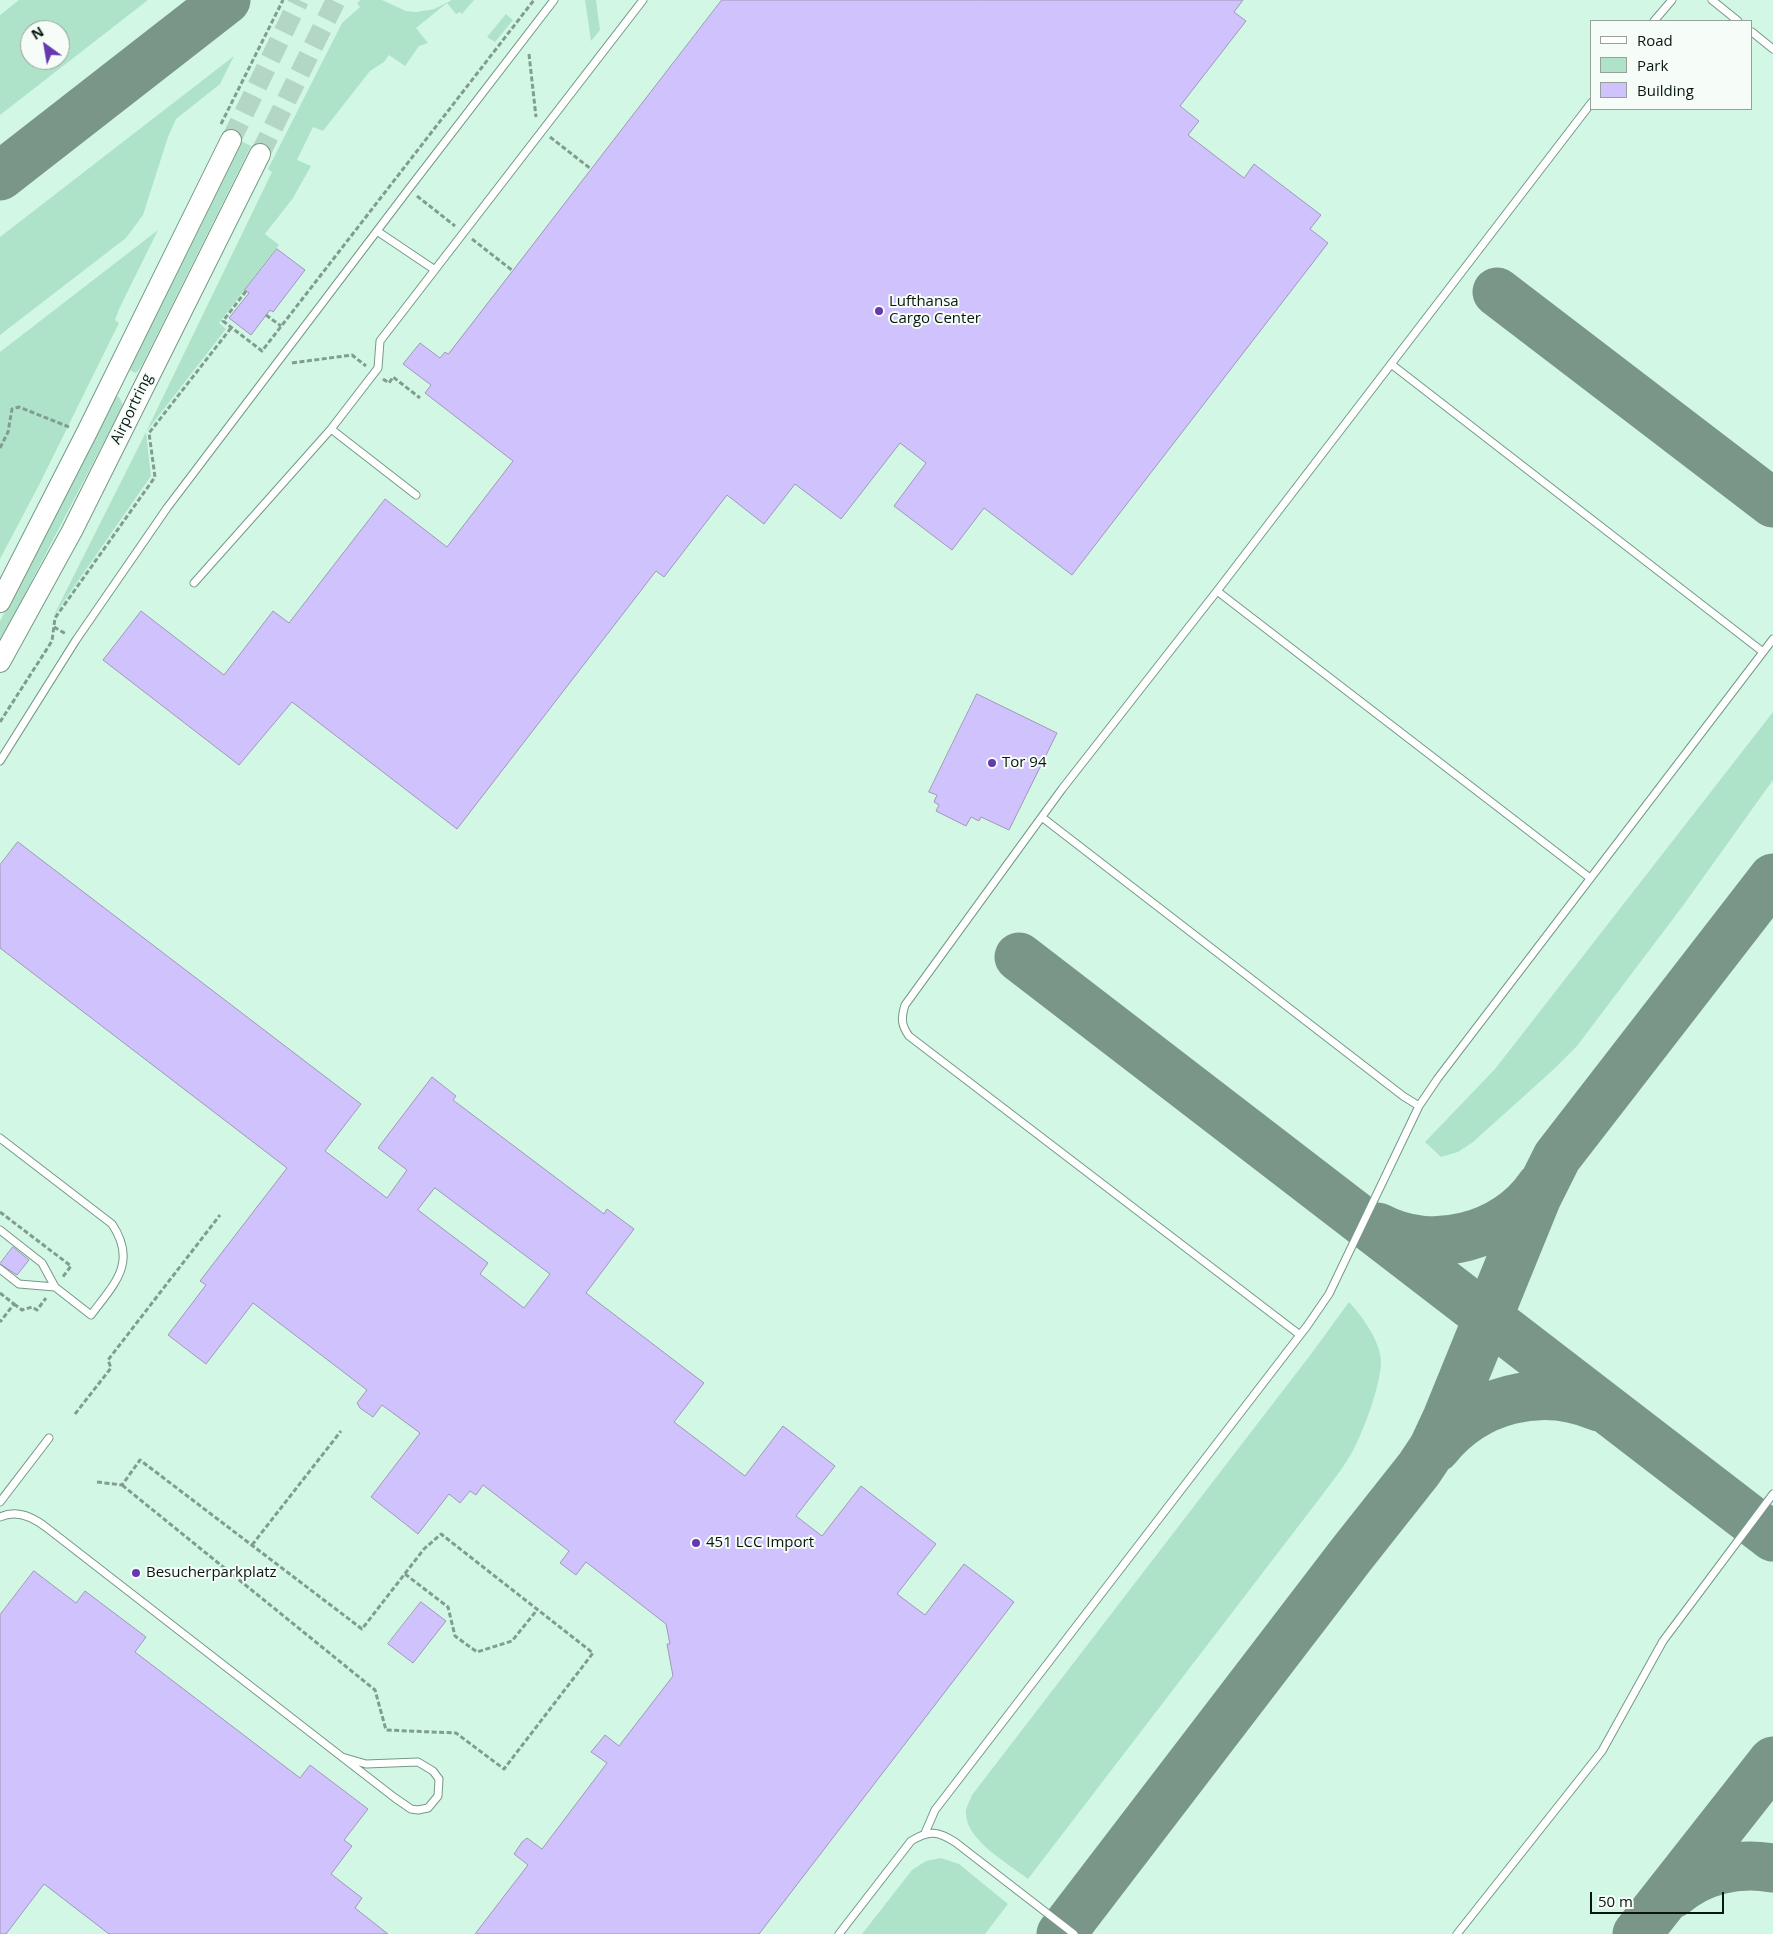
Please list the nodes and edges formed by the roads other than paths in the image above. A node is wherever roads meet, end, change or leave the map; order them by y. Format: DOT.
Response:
graph roads {
  1 [pos="554,0"];
  2 [pos="643,0"];
  3 [pos="1672,0"];
  4 [pos="1712,0"];
  5 [pos="1655,20"];
  6 [pos="1737,20"];
  7 [pos="1753,33"];
  8 [pos="1773,49"];
  9 [pos="1590,105"];
  10 [pos="225,134"];
  11 [pos="260,154"];
  12 [pos="378,231"];
  13 [pos="435,270"];
  14 [pos="1391,364"];
  15 [pos="331,429"];
  16 [pos="416,495"];
  17 [pos="194,583"];
  18 [pos="1217,591"];
  19 [pos="0,602"];
  20 [pos="1773,639"];
  21 [pos="1763,652"];
  22 [pos="0,662"];
  23 [pos="0,761"];
  24 [pos="1042,818"];
  25 [pos="1590,878"];
  26 [pos="1419,1106"];
  27 [pos="0,1138"];
  28 [pos="0,1230"];
  29 [pos="0,1269"];
  30 [pos="55,1287"];
  31 [pos="1300,1335"];
  32 [pos="49,1438"];
  33 [pos="1773,1494"];
  34 [pos="0,1502"];
  35 [pos="0,1517"];
  36 [pos="342,1757"];
  37 [pos="925,1833"];
  38 [pos="840,1934"];
  39 [pos="1074,1934"];
  40 [pos="1457,1934"];
  1 -- 12 [label="lane"];
  2 -- 13 [label="lane"];
  3 -- 5 [label="lane"];
  4 -- 6 [label="lane"];
  7 -- 8 [label="lane"];
  9 -- 14 [label="lane"];
  10 -- 19 [label="street, Airportring"];
  11 -- 22 [label="street, Airportring"];
  12 -- 13 [label="lane"];
  12 -- 23 [label="lane"];
  13 -- 15 [label="lane"];
  14 -- 18 [label="lane"];
  14 -- 21 [label="lane"];
  15 -- 16 [label="lane"];
  15 -- 17 [label="lane"];
  18 -- 24 [label="lane"];
  18 -- 25 [label="lane"];
  20 -- 21 [label="lane"];
  21 -- 25 [label="lane"];
  24 -- 26 [label="lane"];
  24 -- 31 [label="lane"];
  25 -- 26 [label="lane"];
  26 -- 31 [label="lane"];
  27 -- 30 [label="lane"];
  28 -- 30 [label="lane"];
  29 -- 30 [label="lane"];
  31 -- 37 [label="lane"];
  32 -- 34 [label="lane"];
  33 -- 40 [label="lane"];
  35 -- 36 [label="lane"];
  36 -- 36 [label="lane"];
  37 -- 38 [label="lane"];
  37 -- 39 [label="lane"];
}
